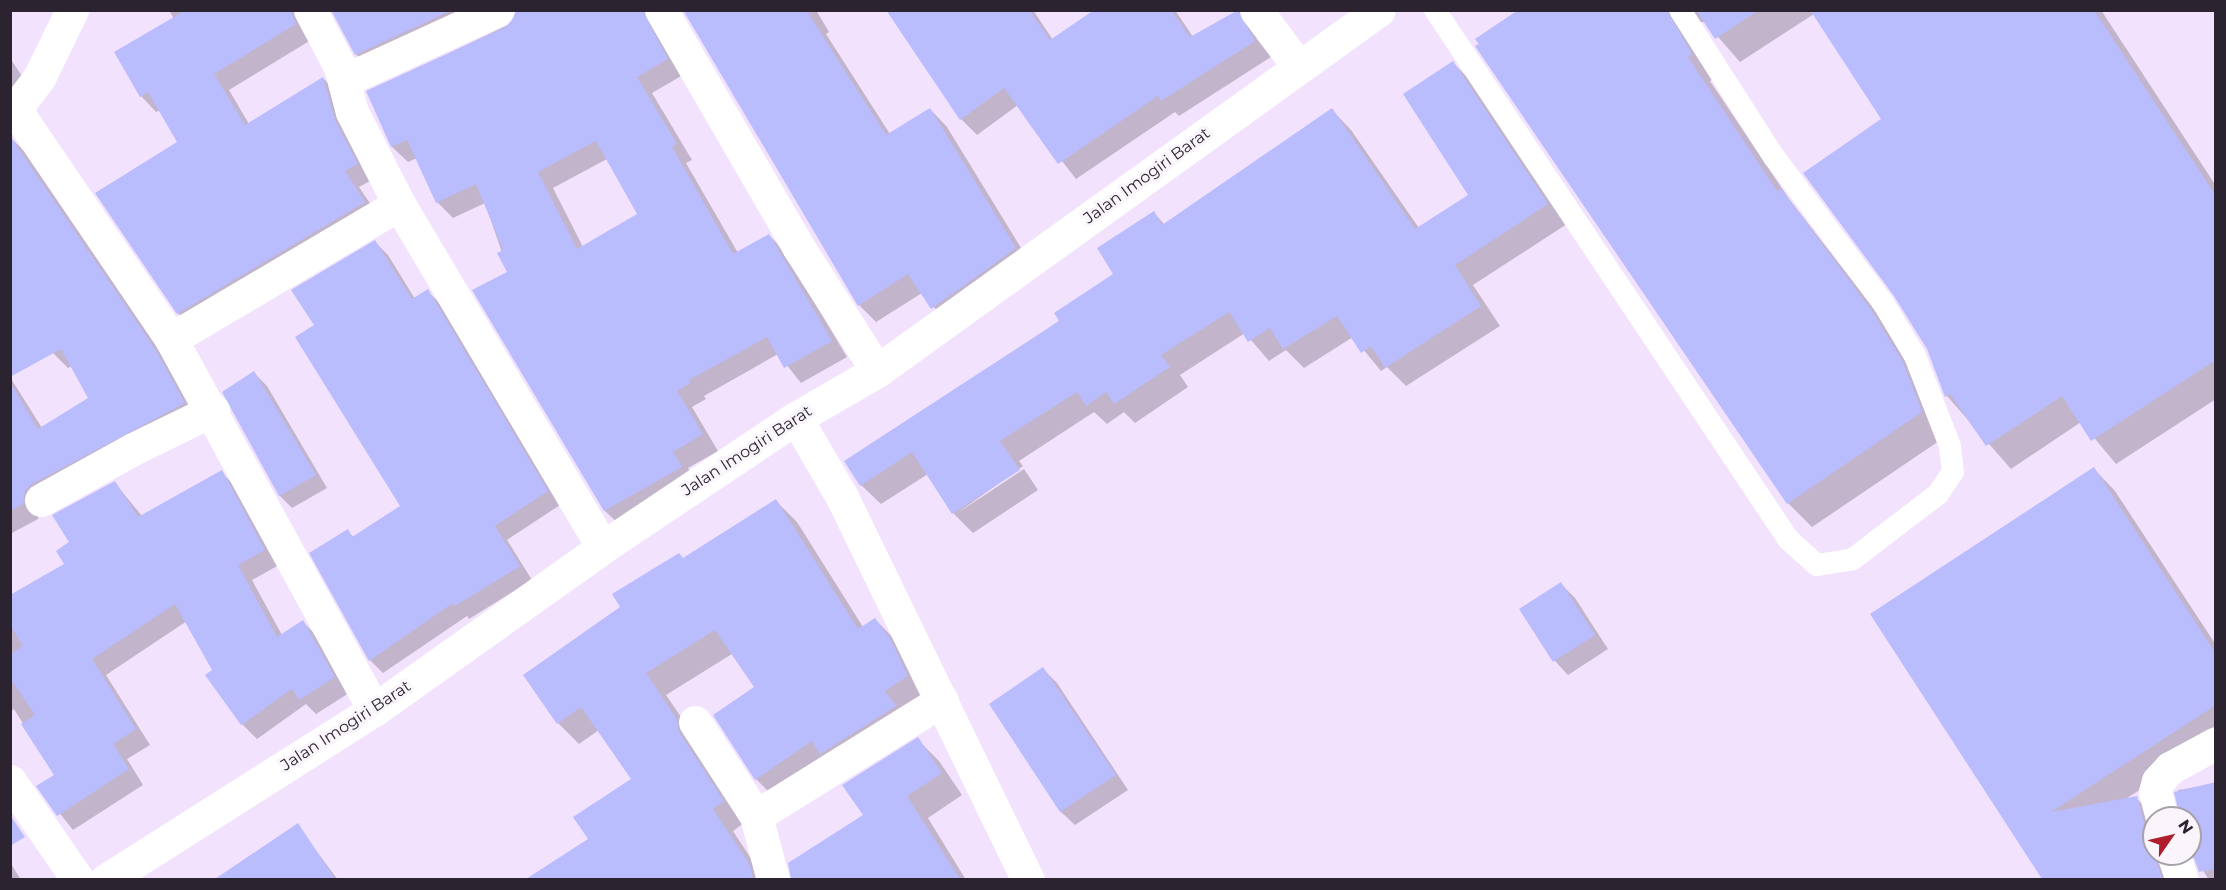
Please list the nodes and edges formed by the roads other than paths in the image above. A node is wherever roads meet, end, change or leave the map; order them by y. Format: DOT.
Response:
graph roads {
  1 [pos="72,10"];
  2 [pos="310,10"];
  3 [pos="498,10"];
  4 [pos="1256,10"];
  5 [pos="1379,10"];
  6 [pos="1435,10"];
  7 [pos="1680,10"];
  8 [pos="663,11"];
  9 [pos="1298,66"];
  10 [pos="345,80"];
  11 [pos="14,114"];
  12 [pos="399,204"];
  13 [pos="171,339"];
  14 [pos="877,371"];
  15 [pos="213,410"];
  16 [pos="796,418"];
  17 [pos="41,500"];
  18 [pos="603,546"];
  19 [pos="942,700"];
  20 [pos="374,710"];
  21 [pos="695,722"];
  22 [pos="2216,743"];
  23 [pos="10,781"];
  24 [pos="2159,806"];
  25 [pos="756,816"];
  26 [pos="78,879"];
  27 [pos="106,879"];
  28 [pos="773,879"];
  29 [pos="1028,879"];
  1 -- 11 [label="street"];
  2 -- 10 [label="street"];
  3 -- 10 [label="street"];
  4 -- 9 [label="street"];
  5 -- 9 [label="street, Jalan Imogiri Barat"];
  6 -- 7 [label="lane"];
  8 -- 14 [label="street"];
  9 -- 14 [label="street, Jalan Imogiri Barat"];
  10 -- 12 [label="street"];
  11 -- 13 [label="street"];
  12 -- 13 [label="street"];
  12 -- 18 [label="street"];
  13 -- 15 [label="street"];
  14 -- 16 [label="street, Jalan Imogiri Barat"];
  15 -- 17 [label="street"];
  15 -- 20 [label="street"];
  16 -- 18 [label="street, Jalan Imogiri Barat"];
  16 -- 19 [label="street"];
  18 -- 20 [label="street, Jalan Imogiri Barat"];
  19 -- 25 [label="street"];
  19 -- 29 [label="street"];
  20 -- 27 [label="street, Jalan Imogiri Barat"];
  21 -- 25 [label="street"];
  22 -- 24 [label="street"];
  23 -- 26 [label="street"];
  25 -- 28 [label="street"];
}
